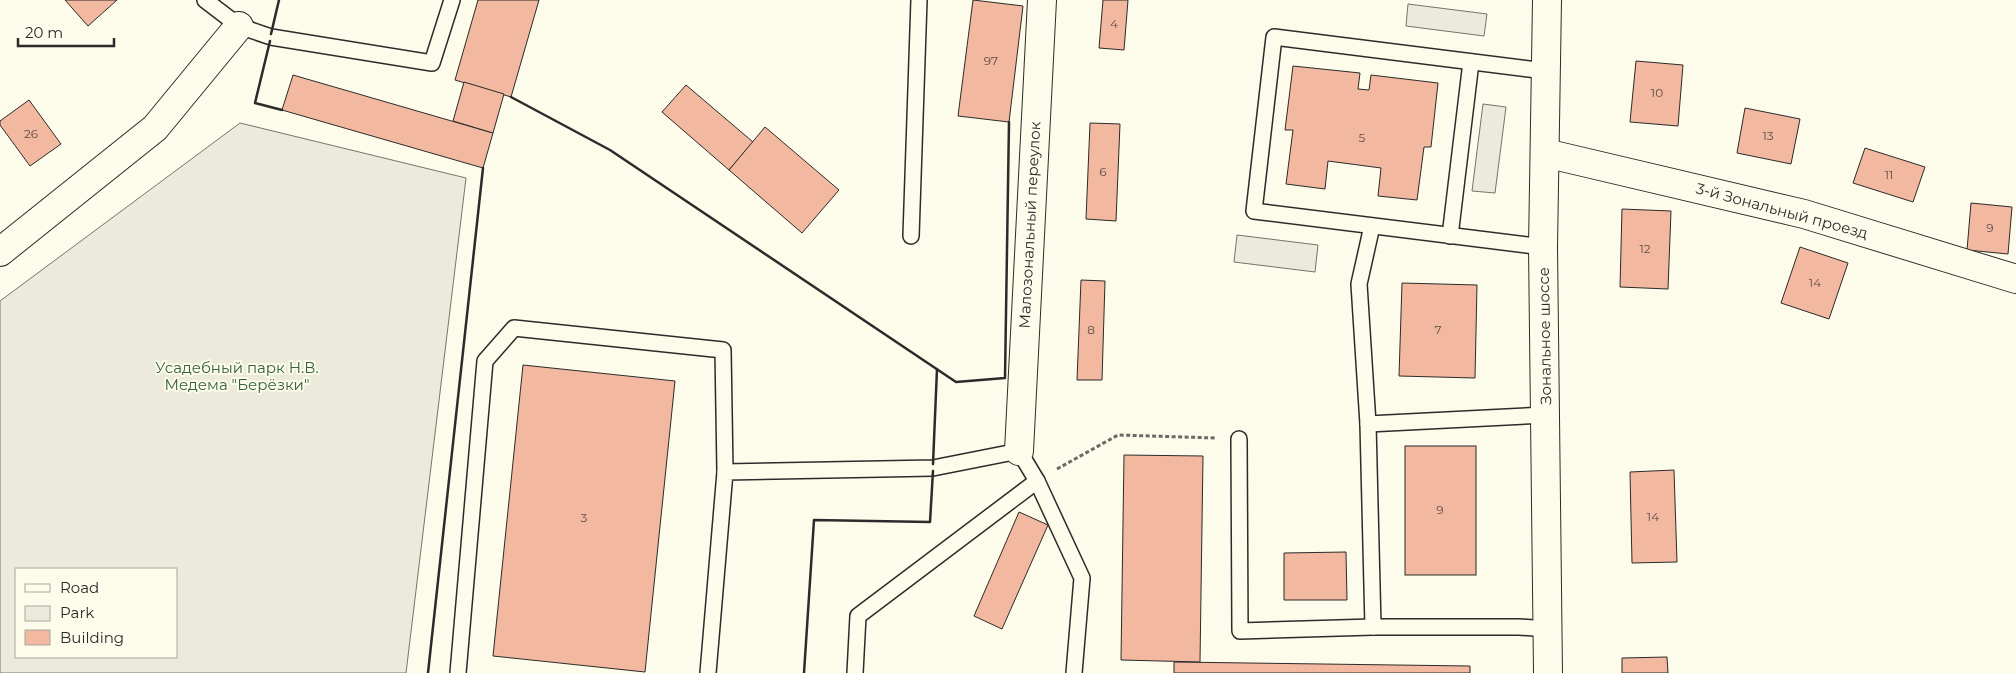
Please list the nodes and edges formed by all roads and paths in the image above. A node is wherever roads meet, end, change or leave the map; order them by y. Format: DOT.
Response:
graph roads {
  1 [pos="204,0"];
  2 [pos="452,0"];
  3 [pos="919,0"];
  4 [pos="1042,0"];
  5 [pos="1547,0"];
  6 [pos="239,26"];
  7 [pos="1471,62"];
  8 [pos="1546,71"];
  9 [pos="1544,153"];
  10 [pos="1372,226"];
  11 [pos="911,236"];
  12 [pos="1450,236"];
  13 [pos="1543,247"];
  14 [pos="0,252"];
  15 [pos="2016,279"];
  16 [pos="1546,415"];
  17 [pos="1368,424"];
  18 [pos="1239,439"];
  19 [pos="1019,451"];
  20 [pos="725,472"];
  21 [pos="1037,481"];
  22 [pos="1373,627"];
  23 [pos="1548,630"];
  24 [pos="458,673"];
  25 [pos="708,673"];
  26 [pos="855,673"];
  27 [pos="1074,673"];
  28 [pos="1548,673"];
  1 -- 6 [label="lane"];
  2 -- 6 [label="lane"];
  3 -- 11 [label="lane"];
  4 -- 19 [label="street, Малозональный переулок"];
  5 -- 8 [label="street, Зональное шоссе"];
  6 -- 14 [label="street"];
  7 -- 8 [label="lane"];
  7 -- 10 [label="lane"];
  7 -- 12 [label="lane"];
  8 -- 9 [label="street, Зональное шоссе"];
  9 -- 13 [label="street, Зональное шоссе"];
  9 -- 15 [label="street, 3-й Зональный проезд"];
  10 -- 12 [label="lane"];
  10 -- 17 [label="lane"];
  12 -- 13 [label="lane"];
  13 -- 16 [label="street, Зональное шоссе"];
  16 -- 17 [label="lane"];
  16 -- 23 [label="street, Зональное шоссе"];
  17 -- 22 [label="lane"];
  18 -- 21 [label="path"];
  18 -- 22 [label="lane"];
  19 -- 20 [label="lane"];
  19 -- 21 [label="lane"];
  20 -- 24 [label="lane"];
  20 -- 25 [label="lane"];
  21 -- 26 [label="lane"];
  21 -- 27 [label="lane"];
  22 -- 23 [label="lane"];
  23 -- 28 [label="street, Зональное шоссе"];
}
